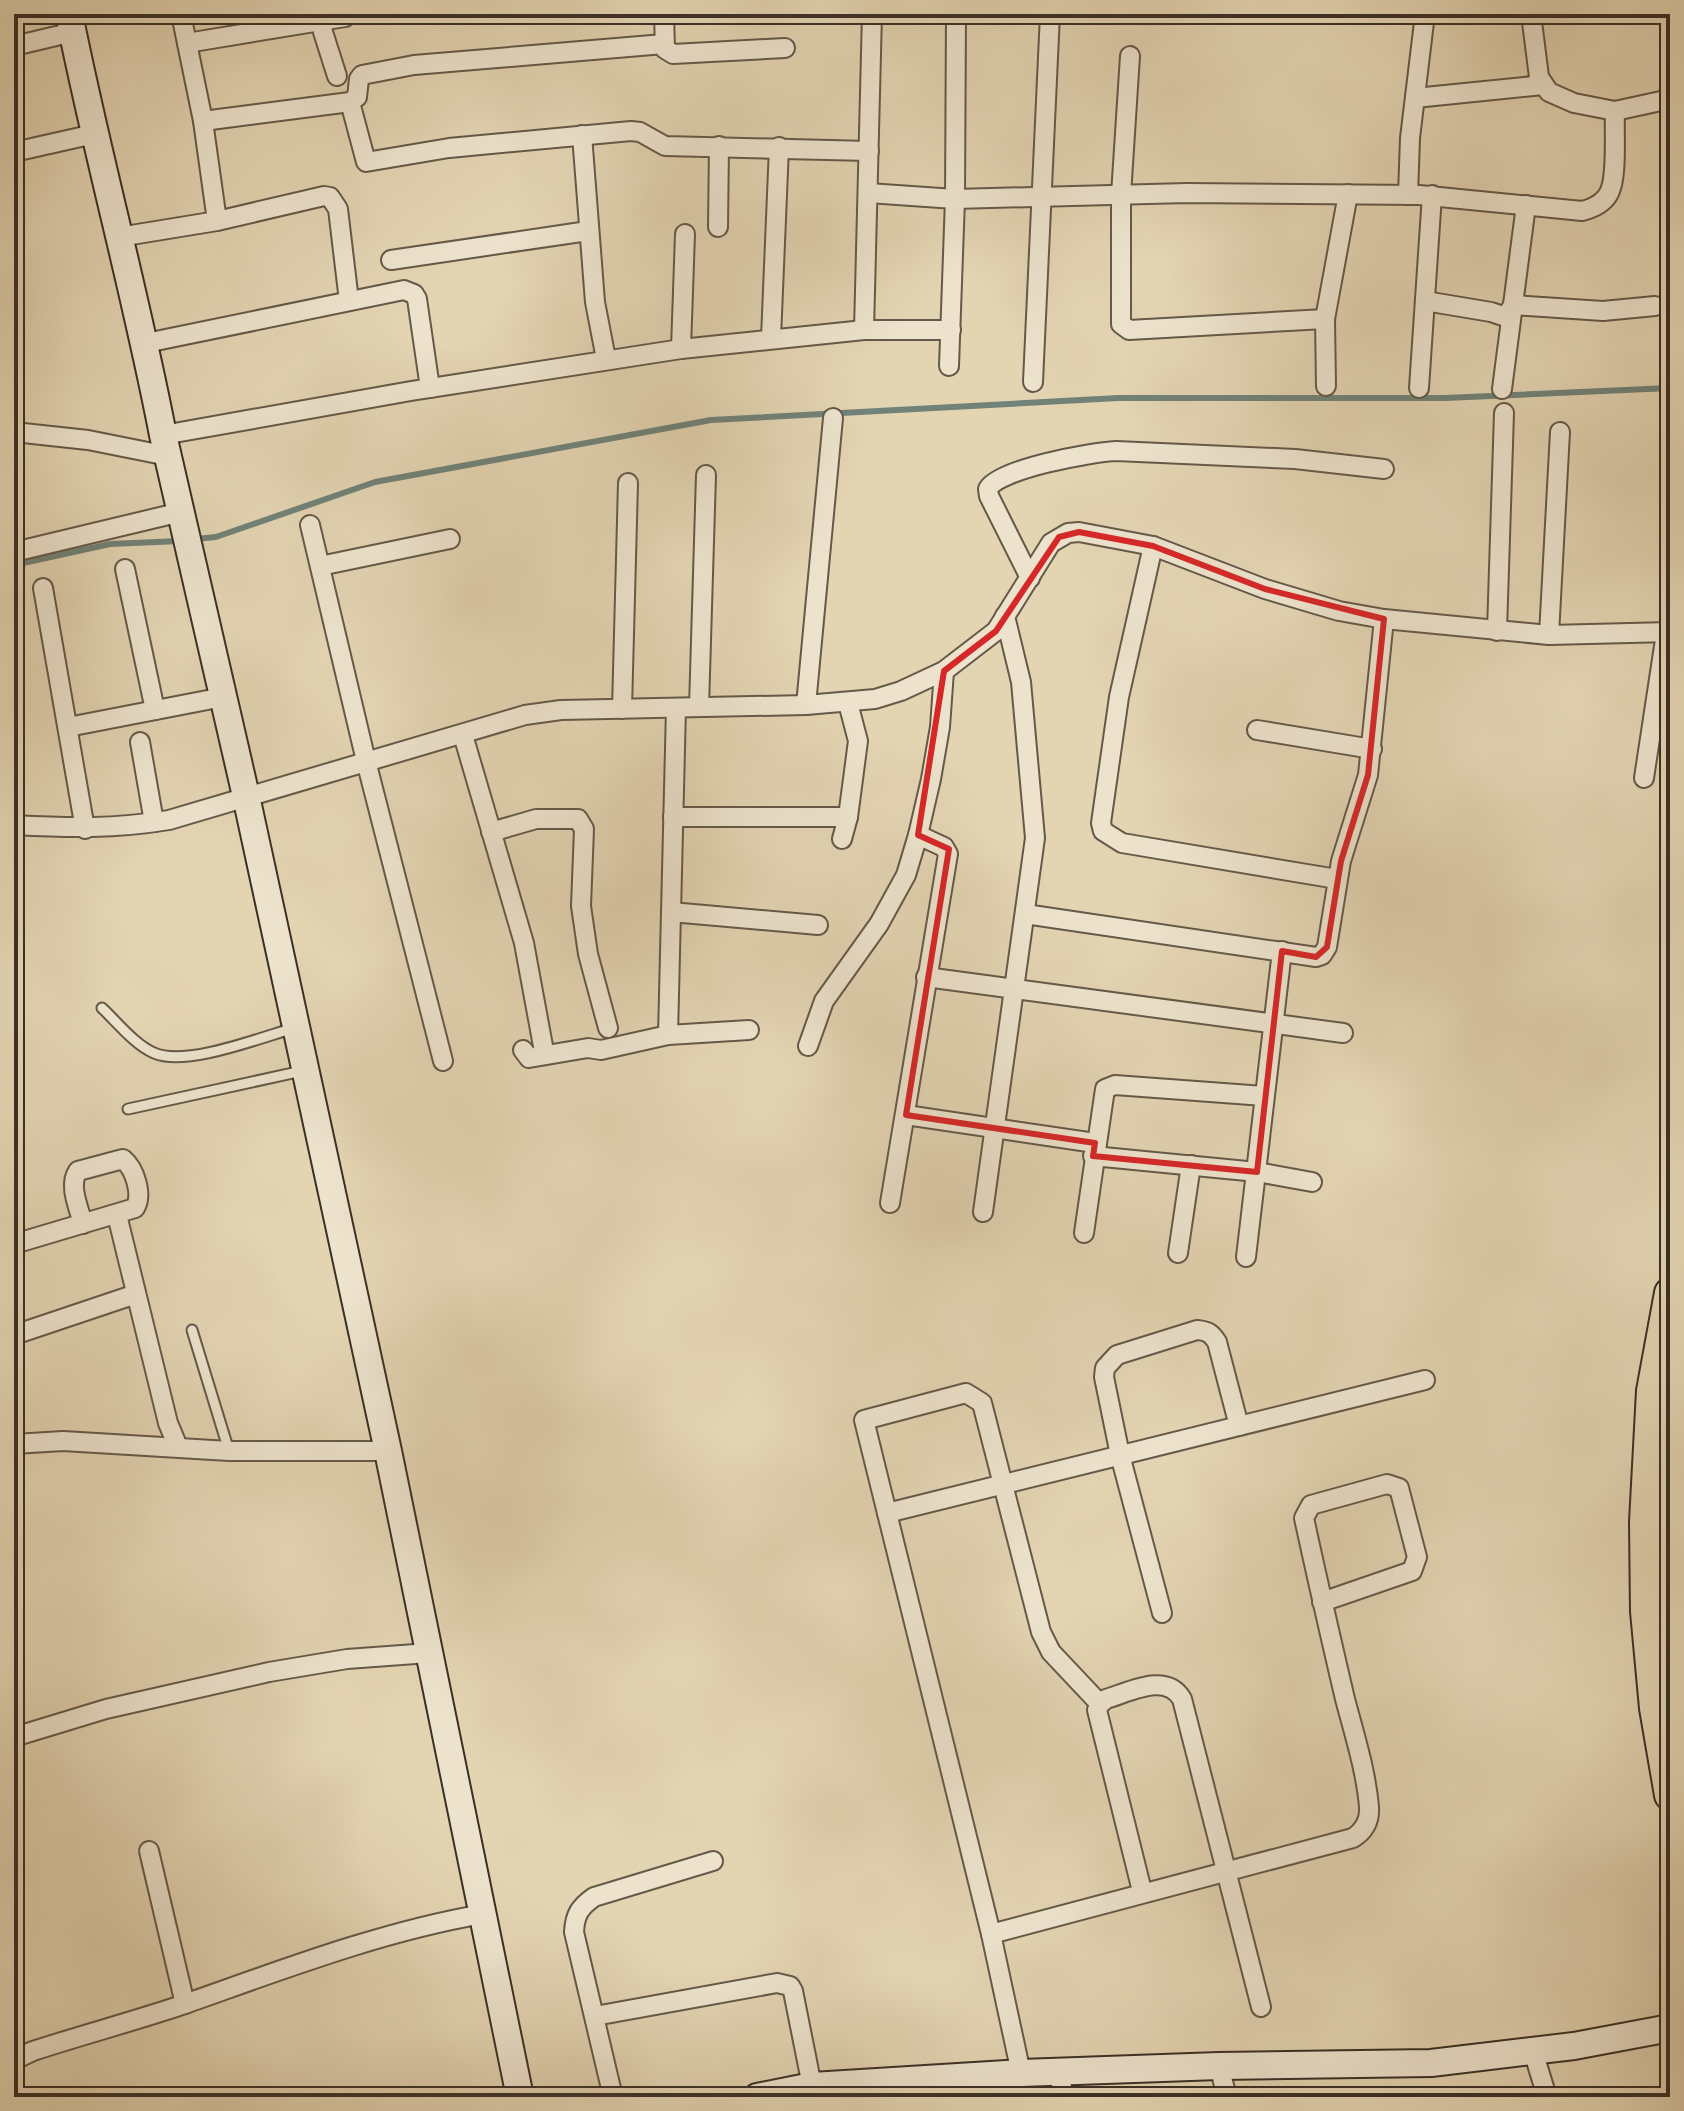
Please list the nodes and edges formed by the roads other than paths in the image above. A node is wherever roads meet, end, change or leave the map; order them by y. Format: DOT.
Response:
graph roads {
  1 [pos="181,14"];
  2 [pos="664,14"];
  3 [pos="872,14"];
  4 [pos="956,14"];
  5 [pos="1050,14"];
  6 [pos="1425,14"];
  7 [pos="1531,14"];
  8 [pos="322,17"];
  9 [pos="345,17"];
  10 [pos="71,23"];
  11 [pos="187,43"];
  12 [pos="664,44"];
  13 [pos="14,46"];
  14 [pos="785,48"];
  15 [pos="1130,56"];
  16 [pos="337,76"];
  17 [pos="1543,85"];
  18 [pos="1415,98"];
  19 [pos="1670,99"];
  20 [pos="350,102"];
  21 [pos="1615,111"];
  22 [pos="203,121"];
  23 [pos="94,134"];
  24 [pos="582,135"];
  25 [pos="719,146"];
  26 [pos="779,147"];
  27 [pos="869,151"];
  28 [pos="14,152"];
  29 [pos="868,193"];
  30 [pos="1348,194"];
  31 [pos="1121,195"];
  32 [pos="1408,195"];
  33 [pos="1432,195"];
  34 [pos="1043,196"];
  35 [pos="955,199"];
  36 [pos="1526,205"];
  37 [pos="217,221"];
  38 [pos="718,227"];
  39 [pos="588,231"];
  40 [pos="685,234"];
  41 [pos="119,237"];
  42 [pos="391,260"];
  43 [pos="349,301"];
  44 [pos="1425,301"];
  45 [pos="1513,305"];
  46 [pos="1655,306"];
  47 [pos="1325,319"];
  48 [pos="864,330"];
  49 [pos="951,330"];
  50 [pos="771,338"];
  51 [pos="146,343"];
  52 [pos="681,349"];
  53 [pos="606,359"];
  54 [pos="949,366"];
  55 [pos="1033,382"];
  56 [pos="1326,386"];
  57 [pos="430,388"];
  58 [pos="1419,388"];
  59 [pos="1502,389"];
  60 [pos="1504,413"];
  61 [pos="833,418"];
  62 [pos="14,432"];
  63 [pos="1560,432"];
  64 [pos="166,446"];
  65 [pos="1384,469"];
  66 [pos="706,475"];
  67 [pos="628,483"];
  68 [pos="310,525"];
  69 [pos="185,532"];
  70 [pos="450,539"];
  71 [pos="1153,546"];
  72 [pos="14,552"];
  73 [pos="320,566"];
  74 [pos="125,569"];
  75 [pos="1030,578"];
  76 [pos="43,588"];
  77 [pos="1005,616"];
  78 [pos="1384,619"];
  79 [pos="1497,631"];
  80 [pos="1549,635"];
  81 [pos="1667,642"];
  82 [pos="944,671"];
  83 [pos="223,697"];
  84 [pos="848,703"];
  85 [pos="806,705"];
  86 [pos="699,707"];
  87 [pos="676,708"];
  88 [pos="622,709"];
  89 [pos="155,710"];
  90 [pos="68,727"];
  91 [pos="1257,730"];
  92 [pos="463,735"];
  93 [pos="140,742"];
  94 [pos="1372,749"];
  95 [pos="366,761"];
  96 [pos="1644,778"];
  97 [pos="246,796"];
  98 [pos="673,817"];
  99 [pos="848,817"];
  100 [pos="154,822"];
  101 [pos="14,825"];
  102 [pos="85,829"];
  103 [pos="491,832"];
  104 [pos="918,835"];
  105 [pos="842,839"];
  106 [pos="1337,879"];
  107 [pos="671,912"];
  108 [pos="1025,914"];
  109 [pos="818,925"];
  110 [pos="1282,951"];
  111 [pos="926,977"];
  112 [pos="1015,990"];
  113 [pos="102,1008"];
  114 [pos="1273,1023"];
  115 [pos="297,1027"];
  116 [pos="608,1028"];
  117 [pos="749,1030"];
  118 [pos="1343,1033"];
  119 [pos="668,1035"];
  120 [pos="543,1046"];
  121 [pos="808,1046"];
  122 [pos="523,1050"];
  123 [pos="443,1061"];
  124 [pos="306,1070"];
  125 [pos="1264,1096"];
  126 [pos="128,1109"];
  127 [pos="906,1115"];
  128 [pos="995,1127"];
  129 [pos="1094,1150"];
  130 [pos="1191,1165"];
  131 [pos="1257,1172"];
  132 [pos="1312,1182"];
  133 [pos="890,1203"];
  134 [pos="983,1212"];
  135 [pos="117,1215"];
  136 [pos="83,1224"];
  137 [pos="1084,1233"];
  138 [pos="14,1244"];
  139 [pos="1178,1253"];
  140 [pos="1246,1257"];
  141 [pos="1670,1293"];
  142 [pos="136,1294"];
  143 [pos="192,1330"];
  144 [pos="14,1335"];
  145 [pos="1425,1380"];
  146 [pos="1239,1426"];
  147 [pos="14,1444"];
  148 [pos="178,1447"];
  149 [pos="229,1451"];
  150 [pos="388,1451"];
  151 [pos="1120,1455"];
  152 [pos="1002,1485"];
  153 [pos="887,1513"];
  154 [pos="1322,1602"];
  155 [pos="1162,1613"];
  156 [pos="429,1653"];
  157 [pos="1100,1704"];
  158 [pos="14,1737"];
  159 [pos="1670,1795"];
  160 [pos="149,1851"];
  161 [pos="713,1861"];
  162 [pos="1227,1869"];
  163 [pos="1142,1891"];
  164 [pos="483,1914"];
  165 [pos="991,1934"];
  166 [pos="185,2004"];
  167 [pos="1261,2007"];
  168 [pos="595,2016"];
  169 [pos="1670,2028"];
  170 [pos="1533,2051"];
  171 [pos="14,2060"];
  172 [pos="1219,2066"];
  173 [pos="1021,2073"];
  174 [pos="1062,2085"];
  175 [pos="812,2086"];
  176 [pos="896,2089"];
  177 [pos="520,2097"];
  178 [pos="613,2097"];
  179 [pos="757,2097"];
  180 [pos="1227,2097"];
  181 [pos="1547,2097"];
  1 -- 11 [label="street"];
  2 -- 12 [label="street"];
  3 -- 27 [label="street"];
  4 -- 35 [label="street"];
  5 -- 34 [label="street"];
  6 -- 18 [label="street"];
  7 -- 17 [label="street"];
  8 -- 9 [label="street"];
  8 -- 11 [label="street"];
  8 -- 16 [label="street"];
  10 -- 13 [label="street"];
  10 -- 23 [label="street"];
  11 -- 22 [label="street"];
  12 -- 14 [label="street"];
  12 -- 20 [label="street"];
  15 -- 31 [label="street"];
  17 -- 18 [label="street"];
  17 -- 21 [label="street"];
  18 -- 32 [label="street"];
  19 -- 21 [label="street"];
  20 -- 22 [label="street"];
  20 -- 24 [label="street"];
  21 -- 36 [label="street"];
  22 -- 37 [label="street"];
  23 -- 28 [label="street"];
  23 -- 41 [label="street"];
  24 -- 25 [label="street"];
  24 -- 39 [label="street"];
  25 -- 26 [label="street"];
  25 -- 38 [label="street"];
  26 -- 27 [label="street"];
  26 -- 50 [label="street"];
  27 -- 29 [label="street"];
  29 -- 35 [label="street"];
  29 -- 48 [label="street"];
  30 -- 31 [label="street"];
  30 -- 32 [label="street"];
  30 -- 47 [label="street"];
  31 -- 34 [label="street"];
  31 -- 47 [label="street"];
  32 -- 33 [label="street"];
  33 -- 36 [label="street"];
  33 -- 44 [label="street"];
  34 -- 35 [label="street"];
  34 -- 55 [label="street"];
  35 -- 49 [label="street"];
  36 -- 45 [label="street"];
  37 -- 41 [label="street"];
  37 -- 43 [label="street"];
  39 -- 42 [label="street"];
  39 -- 53 [label="street"];
  40 -- 52 [label="street"];
  41 -- 51 [label="street"];
  43 -- 51 [label="street"];
  43 -- 57 [label="street"];
  44 -- 45 [label="street"];
  44 -- 58 [label="street"];
  45 -- 46 [label="street"];
  45 -- 59 [label="street"];
  47 -- 56 [label="street"];
  48 -- 49 [label="street"];
  48 -- 50 [label="street"];
  49 -- 54 [label="street"];
  50 -- 52 [label="street"];
  51 -- 64 [label="street"];
  52 -- 53 [label="street"];
  53 -- 57 [label="street"];
  57 -- 64 [label="street"];
  60 -- 79 [label="street"];
  61 -- 85 [label="street"];
  62 -- 64 [label="street"];
  63 -- 80 [label="street"];
  64 -- 69 [label="street"];
  65 -- 75 [label="street"];
  66 -- 86 [label="street"];
  67 -- 88 [label="street"];
  68 -- 73 [label="street"];
  69 -- 72 [label="street"];
  69 -- 83 [label="street"];
  70 -- 73 [label="street"];
  71 -- 75 [label="street"];
  71 -- 78 [label="street"];
  71 -- 106 [label="street"];
  73 -- 95 [label="street"];
  74 -- 89 [label="street"];
  75 -- 77 [label="street"];
  76 -- 90 [label="street"];
  77 -- 82 [label="street"];
  77 -- 108 [label="street"];
  78 -- 79 [label="street"];
  78 -- 94 [label="street"];
  79 -- 80 [label="street"];
  80 -- 81 [label="street"];
  81 -- 96 [label="street"];
  82 -- 84 [label="street"];
  82 -- 104 [label="street"];
  83 -- 89 [label="street"];
  83 -- 97 [label="street"];
  84 -- 85 [label="street"];
  84 -- 99 [label="street"];
  85 -- 86 [label="street"];
  86 -- 87 [label="street"];
  87 -- 88 [label="street"];
  87 -- 98 [label="street"];
  88 -- 92 [label="street"];
  89 -- 90 [label="street"];
  90 -- 102 [label="street"];
  91 -- 94 [label="street"];
  92 -- 95 [label="street"];
  92 -- 103 [label="street"];
  93 -- 100 [label="street"];
  94 -- 106 [label="street"];
  95 -- 97 [label="street"];
  95 -- 123 [label="street"];
  97 -- 100 [label="street"];
  97 -- 115 [label="street"];
  98 -- 99 [label="street"];
  98 -- 107 [label="street"];
  99 -- 105 [label="street"];
  100 -- 102 [label="street"];
  101 -- 102 [label="street"];
  103 -- 116 [label="street"];
  103 -- 120 [label="street"];
  104 -- 111 [label="street"];
  104 -- 121 [label="street"];
  106 -- 110 [label="street"];
  107 -- 109 [label="street"];
  107 -- 119 [label="street"];
  108 -- 110 [label="street"];
  108 -- 112 [label="street"];
  110 -- 114 [label="street"];
  111 -- 112 [label="street"];
  111 -- 127 [label="street"];
  112 -- 114 [label="street"];
  112 -- 128 [label="street"];
  113 -- 115 [label="lane"];
  114 -- 118 [label="street"];
  114 -- 125 [label="street"];
  115 -- 124 [label="street"];
  117 -- 119 [label="street"];
  119 -- 122 [label="street"];
  124 -- 126 [label="lane"];
  124 -- 150 [label="street"];
  125 -- 129 [label="street"];
  125 -- 131 [label="street"];
  127 -- 128 [label="street"];
  127 -- 133 [label="street"];
  128 -- 129 [label="street"];
  128 -- 134 [label="street"];
  129 -- 130 [label="street"];
  129 -- 137 [label="street"];
  130 -- 131 [label="street"];
  130 -- 139 [label="street"];
  131 -- 132 [label="street"];
  131 -- 140 [label="street"];
  135 -- 136 [label="street"];
  135 -- 136 [label="street"];
  135 -- 142 [label="street"];
  136 -- 138 [label="street"];
  141 -- 159 [label="main road"];
  142 -- 144 [label="street"];
  142 -- 148 [label="street"];
  143 -- 149 [label="lane"];
  145 -- 146 [label="street"];
  146 -- 151 [label="street"];
  146 -- 151 [label="street"];
  147 -- 148 [label="street"];
  148 -- 149 [label="street"];
  149 -- 150 [label="street"];
  150 -- 156 [label="street"];
  151 -- 152 [label="street"];
  151 -- 155 [label="street"];
  152 -- 153 [label="street"];
  152 -- 153 [label="street"];
  152 -- 157 [label="street"];
  153 -- 165 [label="street"];
  154 -- 154 [label="street"];
  154 -- 162 [label="street"];
  156 -- 158 [label="street"];
  156 -- 164 [label="street"];
  157 -- 162 [label="street"];
  157 -- 163 [label="street"];
  160 -- 166 [label="street"];
  161 -- 168 [label="street"];
  162 -- 163 [label="street"];
  162 -- 167 [label="street"];
  163 -- 165 [label="street"];
  164 -- 166 [label="street"];
  164 -- 177 [label="street"];
  165 -- 173 [label="street"];
  166 -- 171 [label="street"];
  168 -- 175 [label="street"];
  168 -- 178 [label="street"];
  169 -- 170 [label="street"];
  170 -- 172 [label="street"];
  170 -- 181 [label="street"];
  172 -- 174 [label="street"];
  172 -- 180 [label="street"];
  173 -- 174 [label="street"];
  173 -- 176 [label="street"];
  175 -- 176 [label="street"];
  175 -- 179 [label="street"];
}
